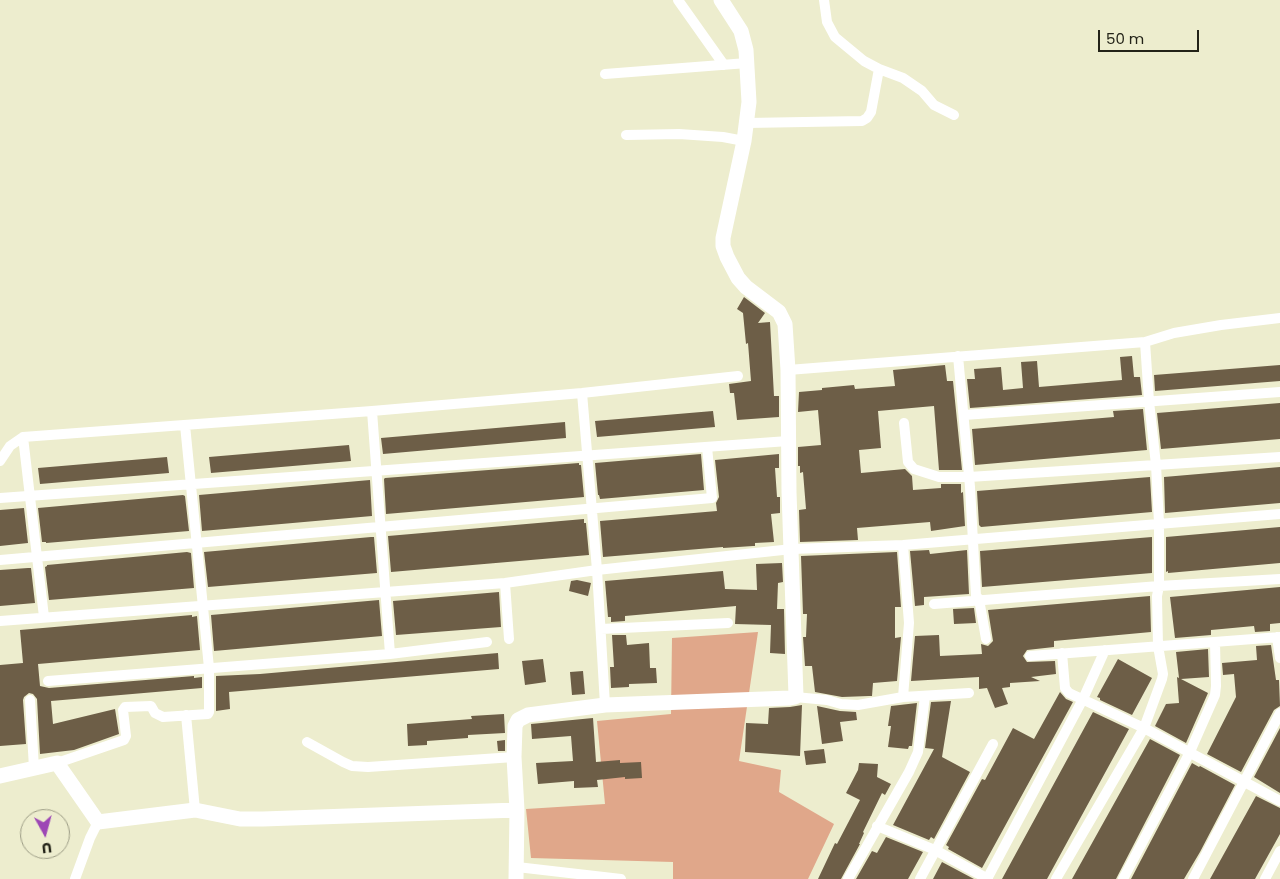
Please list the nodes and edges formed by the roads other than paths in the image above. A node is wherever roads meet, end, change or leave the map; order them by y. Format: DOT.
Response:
graph roads {
  1 [pos="678,0"];
  2 [pos="722,0"];
  3 [pos="824,0"];
  4 [pos="747,63"];
  5 [pos="724,65"];
  6 [pos="879,69"];
  7 [pos="605,74"];
  8 [pos="954,114"];
  9 [pos="747,123"];
  10 [pos="626,135"];
  11 [pos="744,141"];
  12 [pos="1280,318"];
  13 [pos="1145,342"];
  14 [pos="958,356"];
  15 [pos="788,370"];
  16 [pos="738,376"];
  17 [pos="1280,392"];
  18 [pos="582,393"];
  19 [pos="1149,401"];
  20 [pos="372,411"];
  21 [pos="964,415"];
  22 [pos="904,423"];
  23 [pos="185,425"];
  24 [pos="23,437"];
  25 [pos="788,441"];
  26 [pos="707,447"];
  27 [pos="588,456"];
  28 [pos="1280,457"];
  29 [pos="0,461"];
  30 [pos="1156,465"];
  31 [pos="376,471"];
  32 [pos="969,477"];
  33 [pos="191,484"];
  34 [pos="29,497"];
  35 [pos="0,498"];
  36 [pos="591,509"];
  37 [pos="1280,514"];
  38 [pos="1159,523"];
  39 [pos="381,527"];
  40 [pos="972,539"];
  41 [pos="196,543"];
  42 [pos="903,545"];
  43 [pos="792,549"];
  44 [pos="37,557"];
  45 [pos="0,560"];
  46 [pos="597,570"];
  47 [pos="1280,579"];
  48 [pos="505,583"];
  49 [pos="1159,586"];
  50 [pos="386,592"];
  51 [pos="979,599"];
  52 [pos="934,604"];
  53 [pos="203,605"];
  54 [pos="44,617"];
  55 [pos="0,621"];
  56 [pos="728,622"];
  57 [pos="601,629"];
  58 [pos="1279,637"];
  59 [pos="510,639"];
  60 [pos="986,639"];
  61 [pos="487,642"];
  62 [pos="1215,642"];
  63 [pos="1158,646"];
  64 [pos="1105,650"];
  65 [pos="1062,653"];
  66 [pos="390,654"];
  67 [pos="1030,656"];
  68 [pos="1280,658"];
  69 [pos="208,668"];
  70 [pos="48,681"];
  71 [pos="969,693"];
  72 [pos="925,696"];
  73 [pos="903,697"];
  74 [pos="795,698"];
  75 [pos="1083,699"];
  76 [pos="30,700"];
  77 [pos="605,705"];
  78 [pos="1280,713"];
  79 [pos="186,715"];
  80 [pos="1144,728"];
  81 [pos="307,742"];
  82 [pos="993,744"];
  83 [pos="1190,754"];
  84 [pos="514,756"];
  85 [pos="57,763"];
  86 [pos="34,768"];
  87 [pos="0,776"];
  88 [pos="1244,783"];
  89 [pos="1280,801"];
  90 [pos="195,810"];
  91 [pos="517,810"];
  92 [pos="98,822"];
  93 [pos="877,826"];
  94 [pos="935,850"];
  95 [pos="1280,851"];
  96 [pos="517,873"];
  97 [pos="75,879"];
  98 [pos="621,879"];
  99 [pos="848,879"];
  100 [pos="920,879"];
  101 [pos="987,879"];
  102 [pos="1056,879"];
  103 [pos="1123,879"];
  104 [pos="1193,879"];
  105 [pos="1265,879"];
  1 -- 5 [label="street"];
  2 -- 4 [label="street"];
  3 -- 6 [label="street"];
  4 -- 5 [label="street"];
  4 -- 9 [label="street"];
  5 -- 7 [label="street"];
  6 -- 8 [label="street"];
  6 -- 9 [label="street"];
  9 -- 11 [label="street"];
  10 -- 11 [label="street"];
  11 -- 15 [label="street"];
  12 -- 13 [label="street"];
  13 -- 14 [label="street"];
  13 -- 19 [label="street"];
  14 -- 15 [label="street"];
  14 -- 21 [label="street"];
  15 -- 25 [label="street"];
  16 -- 18 [label="street"];
  17 -- 19 [label="street"];
  18 -- 20 [label="street"];
  18 -- 27 [label="street"];
  19 -- 21 [label="street"];
  19 -- 30 [label="street"];
  20 -- 23 [label="street"];
  20 -- 31 [label="street"];
  21 -- 32 [label="street"];
  22 -- 32 [label="street"];
  23 -- 24 [label="street"];
  23 -- 33 [label="street"];
  24 -- 29 [label="street"];
  24 -- 34 [label="street"];
  25 -- 26 [label="street"];
  25 -- 43 [label="street"];
  26 -- 27 [label="street"];
  26 -- 36 [label="street"];
  27 -- 31 [label="street"];
  27 -- 36 [label="street"];
  28 -- 30 [label="street"];
  30 -- 32 [label="street"];
  30 -- 38 [label="street"];
  31 -- 33 [label="street"];
  31 -- 39 [label="street"];
  32 -- 40 [label="street"];
  33 -- 34 [label="street"];
  33 -- 41 [label="street"];
  34 -- 35 [label="street"];
  34 -- 44 [label="street"];
  36 -- 39 [label="street"];
  36 -- 46 [label="street"];
  37 -- 38 [label="street"];
  38 -- 40 [label="street"];
  38 -- 49 [label="street"];
  39 -- 41 [label="street"];
  39 -- 50 [label="street"];
  40 -- 42 [label="street"];
  40 -- 51 [label="street"];
  41 -- 44 [label="street"];
  41 -- 53 [label="street"];
  42 -- 43 [label="street"];
  42 -- 73 [label="street"];
  43 -- 46 [label="street"];
  43 -- 74 [label="street"];
  44 -- 45 [label="street"];
  44 -- 54 [label="street"];
  46 -- 48 [label="street"];
  46 -- 57 [label="street"];
  47 -- 49 [label="street"];
  48 -- 50 [label="street"];
  48 -- 59 [label="street"];
  49 -- 51 [label="street"];
  49 -- 63 [label="street"];
  50 -- 53 [label="street"];
  50 -- 66 [label="street"];
  51 -- 52 [label="street"];
  51 -- 60 [label="street"];
  53 -- 54 [label="street"];
  53 -- 69 [label="street"];
  54 -- 55 [label="street"];
  56 -- 57 [label="street"];
  57 -- 77 [label="street"];
  58 -- 62 [label="street"];
  58 -- 68 [label="street"];
  61 -- 66 [label="street"];
  62 -- 63 [label="street"];
  62 -- 83 [label="street"];
  63 -- 64 [label="street"];
  63 -- 80 [label="street"];
  64 -- 65 [label="street"];
  64 -- 75 [label="street"];
  65 -- 67 [label="street"];
  65 -- 75 [label="street"];
  66 -- 69 [label="street"];
  69 -- 70 [label="street"];
  69 -- 79 [label="street"];
  71 -- 72 [label="street"];
  72 -- 73 [label="street"];
  72 -- 93 [label="street"];
  73 -- 74 [label="street"];
  74 -- 77 [label="street"];
  75 -- 80 [label="street"];
  75 -- 101 [label="street"];
  76 -- 86 [label="street"];
  77 -- 84 [label="street"];
  78 -- 88 [label="street"];
  79 -- 85 [label="street"];
  79 -- 90 [label="street"];
  80 -- 83 [label="street"];
  80 -- 102 [label="street"];
  81 -- 84 [label="street"];
  82 -- 94 [label="street"];
  83 -- 88 [label="street"];
  83 -- 103 [label="street"];
  84 -- 91 [label="street"];
  85 -- 86 [label="street"];
  85 -- 92 [label="street"];
  86 -- 87 [label="street"];
  88 -- 89 [label="street"];
  88 -- 104 [label="street"];
  90 -- 91 [label="street"];
  90 -- 92 [label="street"];
  91 -- 96 [label="street"];
  92 -- 97 [label="street"];
  93 -- 94 [label="street"];
  93 -- 99 [label="street"];
  94 -- 100 [label="street"];
  94 -- 101 [label="street"];
  95 -- 105 [label="street"];
  96 -- 98 [label="street"];
}
